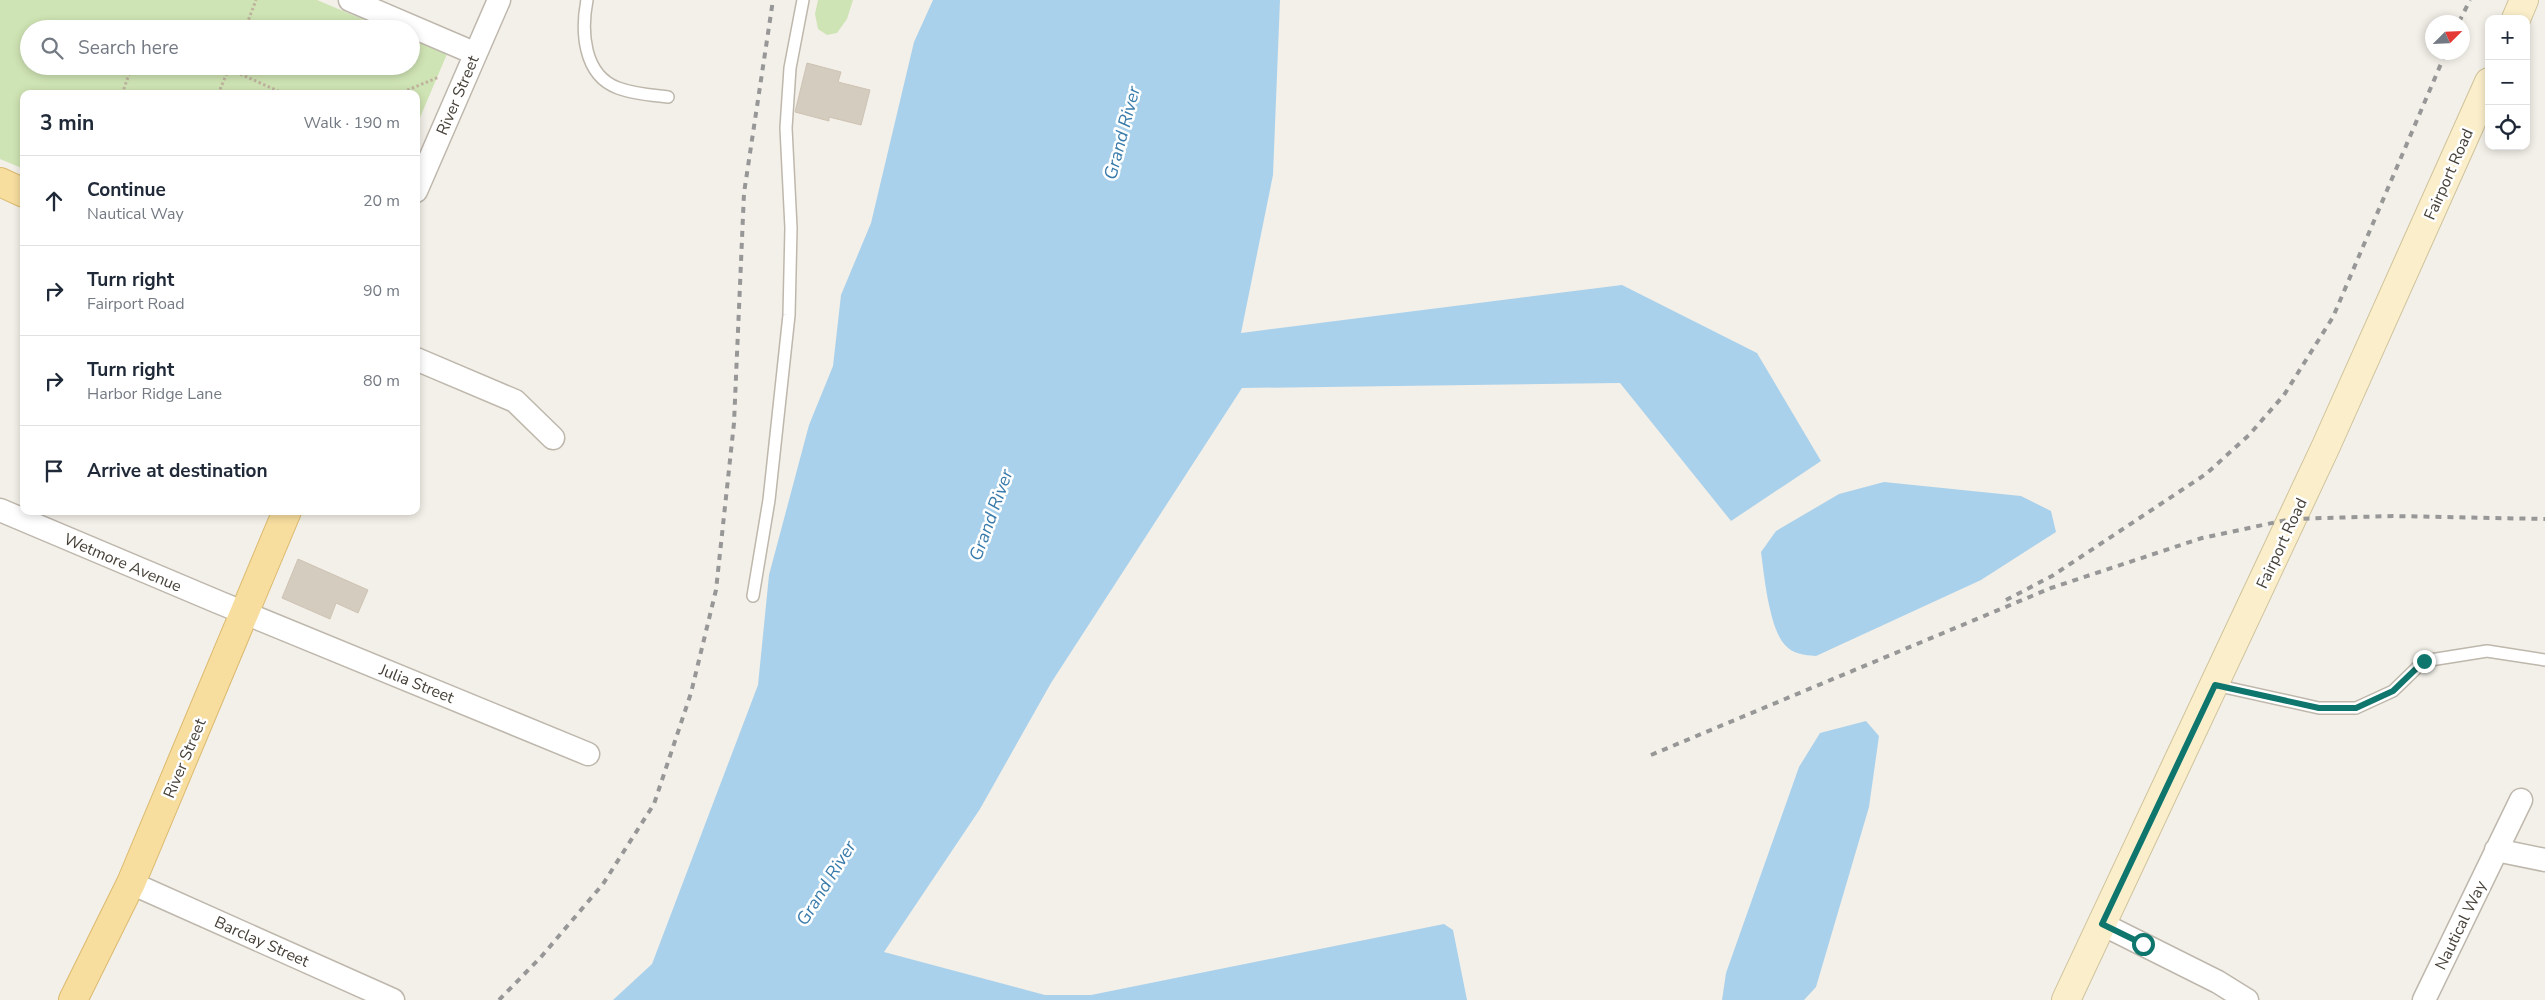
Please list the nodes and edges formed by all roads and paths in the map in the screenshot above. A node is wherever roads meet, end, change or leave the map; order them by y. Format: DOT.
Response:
graph roads {
  1 [pos="256,0"];
  2 [pos="350,0"];
  3 [pos="499,0"];
  4 [pos="587,0"];
  5 [pos="803,0"];
  6 [pos="2524,0"];
  7 [pos="2518,15"];
  8 [pos="248,20"];
  9 [pos="397,20"];
  10 [pos="420,30"];
  11 [pos="474,53"];
  12 [pos="129,75"];
  13 [pos="226,75"];
  14 [pos="244,75"];
  15 [pos="439,77"];
  16 [pos="123,90"];
  17 [pos="220,90"];
  18 [pos="276,90"];
  19 [pos="408,90"];
  20 [pos="2485,91"];
  21 [pos="668,97"];
  22 [pos="420,181"];
  23 [pos="0,182"];
  24 [pos="20,191"];
  25 [pos="420,361"];
  26 [pos="553,438"];
  27 [pos="0,510"];
  28 [pos="285,515"];
  29 [pos="753,596"];
  30 [pos="246,612"];
  31 [pos="2545,660"];
  32 [pos="2215,685"];
  33 [pos="588,754"];
  34 [pos="2521,800"];
  35 [pos="2496,850"];
  36 [pos="2545,860"];
  37 [pos="131,883"];
  38 [pos="2102,924"];
  39 [pos="2244,999"];
  40 [pos="73,1000"];
  41 [pos="394,1000"];
  42 [pos="2066,1000"];
  43 [pos="2424,1000"];
  1 -- 8 [label="path"];
  2 -- 9 [label="street"];
  3 -- 11 [label="street, River Street"];
  4 -- 21 [label="lane"];
  5 -- 29 [label="lane"];
  6 -- 7 [label="street"];
  10 -- 11 [label="street"];
  11 -- 22 [label="street, River Street"];
  12 -- 16 [label="path"];
  13 -- 17 [label="path"];
  14 -- 18 [label="path"];
  15 -- 19 [label="path"];
  20 -- 32 [label="street, Fairport Road"];
  23 -- 24 [label="main road"];
  25 -- 26 [label="street"];
  27 -- 30 [label="street, Wetmore Avenue"];
  28 -- 30 [label="main road, River Street"];
  30 -- 33 [label="street, Julia Street"];
  30 -- 37 [label="main road, River Street"];
  31 -- 32 [label="lane"];
  32 -- 38 [label="street, Fairport Road"];
  34 -- 35 [label="street, Nautical Way"];
  35 -- 36 [label="street"];
  35 -- 43 [label="street, Nautical Way"];
  37 -- 40 [label="main road, River Street"];
  37 -- 41 [label="street, Barclay Street"];
  38 -- 39 [label="street"];
  38 -- 42 [label="street, Fairport Road"];
}
